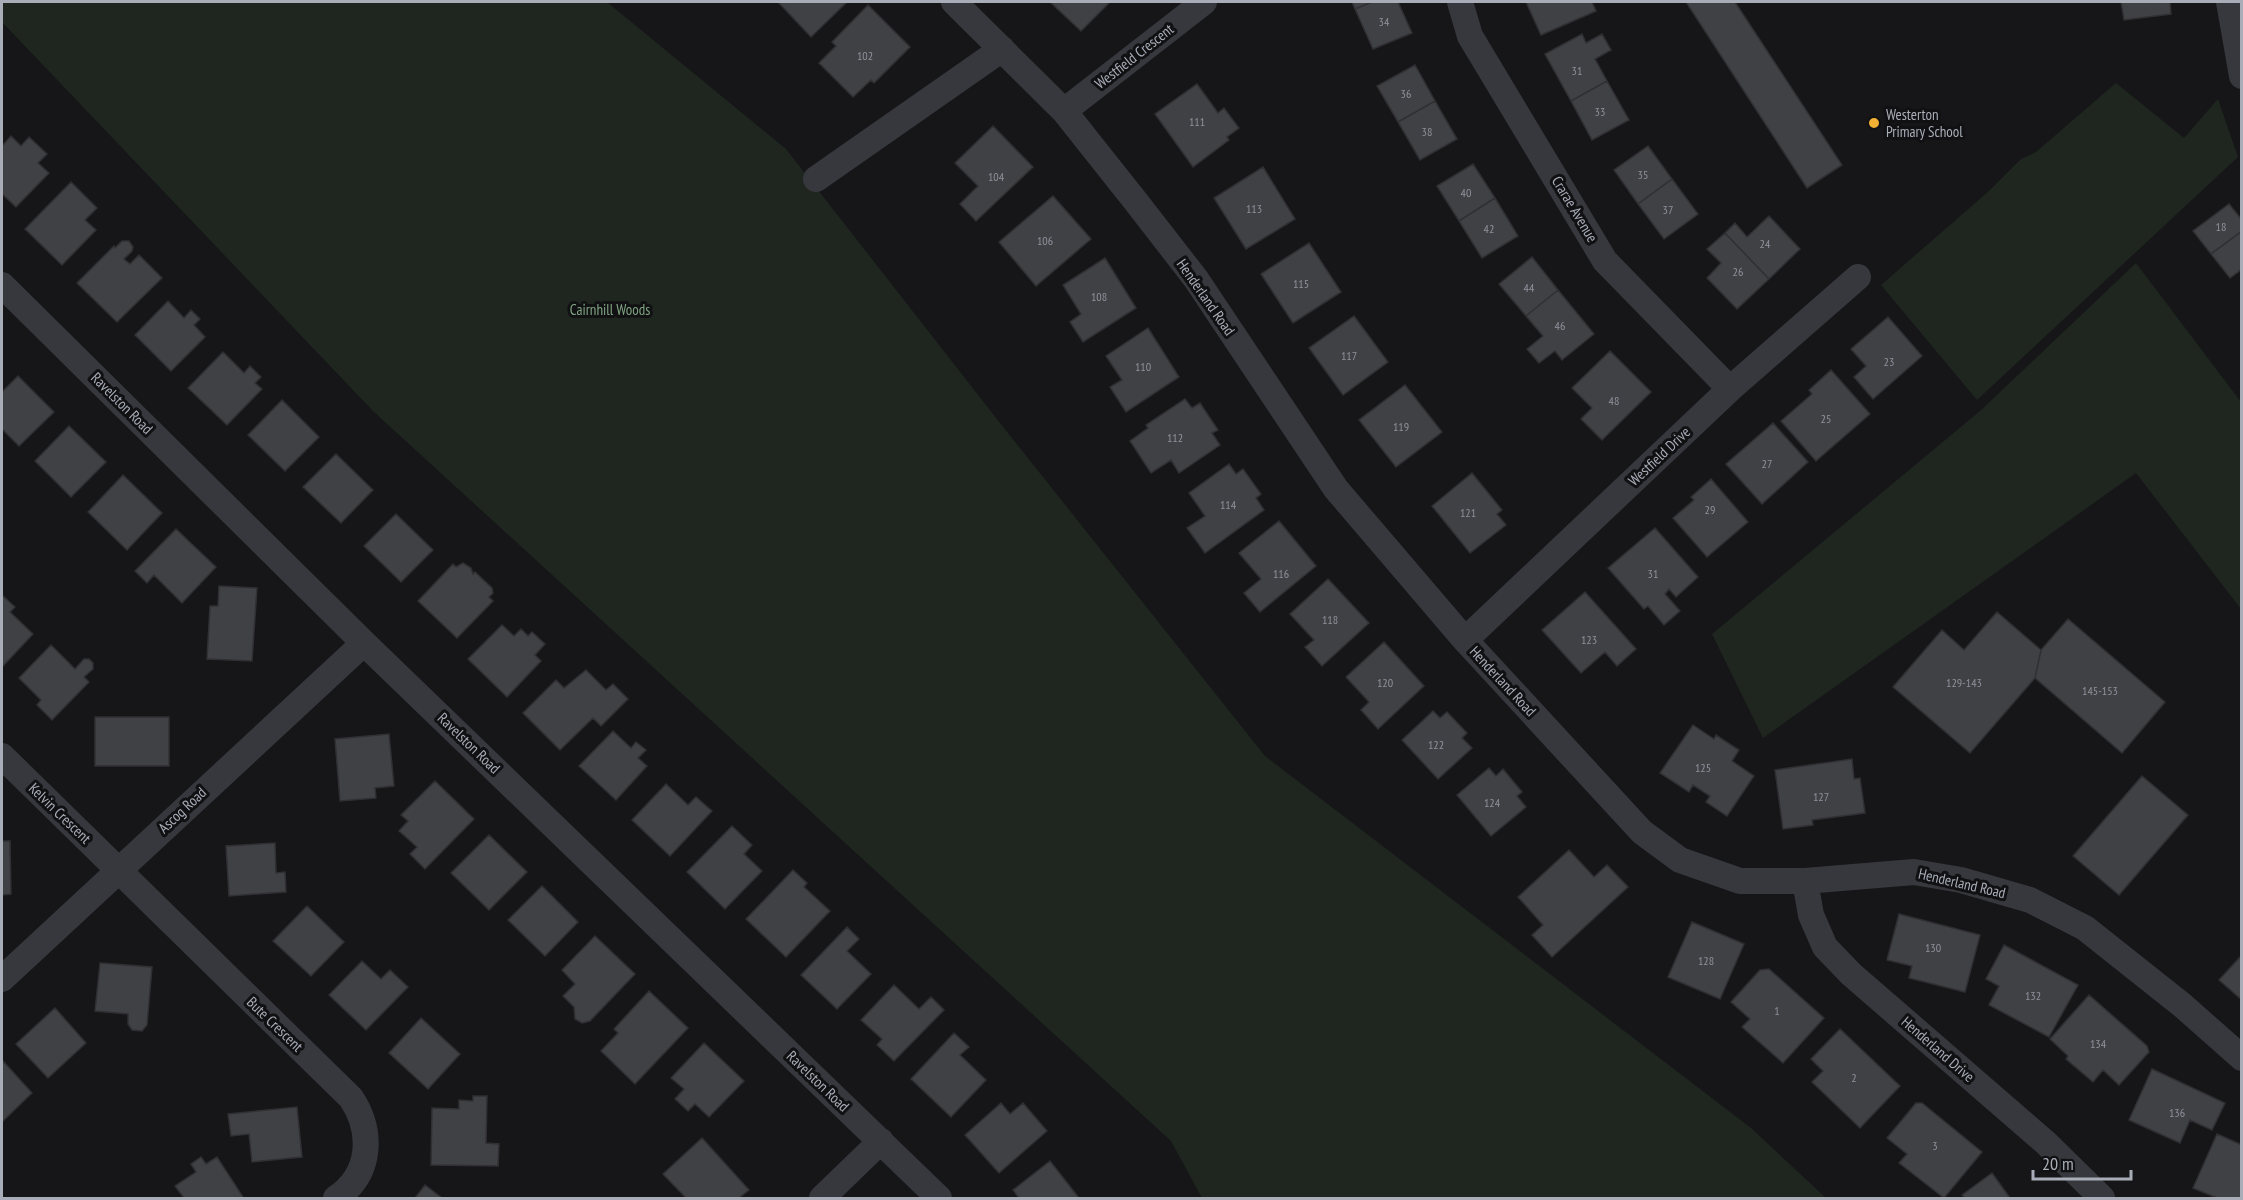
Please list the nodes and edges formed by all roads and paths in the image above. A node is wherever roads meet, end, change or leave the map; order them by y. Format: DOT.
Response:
graph roads {
  1 [pos="954,2"];
  2 [pos="1204,2"];
  3 [pos="1460,2"];
  4 [pos="2229,2"];
  5 [pos="1002,49"];
  6 [pos="2241,76"];
  7 [pos="1064,111"];
  8 [pos="816,179"];
  9 [pos="1858,277"];
  10 [pos="2,285"];
  11 [pos="1730,389"];
  12 [pos="1465,640"];
  13 [pos="364,643"];
  14 [pos="2,756"];
  15 [pos="118,870"];
  16 [pos="1805,881"];
  17 [pos="2,979"];
  18 [pos="2241,1058"];
  19 [pos="881,1141"];
  20 [pos="336,1198"];
  21 [pos="822,1198"];
  22 [pos="939,1198"];
  23 [pos="2102,1198"];
  1 -- 5 [label="street, Henderland Road"];
  2 -- 7 [label="street, Westfield Crescent"];
  3 -- 11 [label="street, Crarae Avenue"];
  4 -- 6 [label="street"];
  5 -- 7 [label="street, Henderland Road"];
  5 -- 8 [label="street"];
  7 -- 12 [label="street, Henderland Road"];
  9 -- 11 [label="street, Westfield Drive"];
  10 -- 13 [label="street, Ravelston Road"];
  11 -- 12 [label="street, Westfield Drive"];
  12 -- 16 [label="street, Henderland Road"];
  13 -- 15 [label="street, Ascog Road"];
  13 -- 19 [label="street, Ravelston Road"];
  14 -- 15 [label="street, Kelvin Crescent"];
  15 -- 17 [label="street, Ascog Road"];
  15 -- 20 [label="street, Bute Crescent"];
  16 -- 18 [label="street, Henderland Road"];
  16 -- 23 [label="street, Henderland Drive"];
  19 -- 21 [label="street"];
  19 -- 22 [label="street, Ravelston Road"];
}
